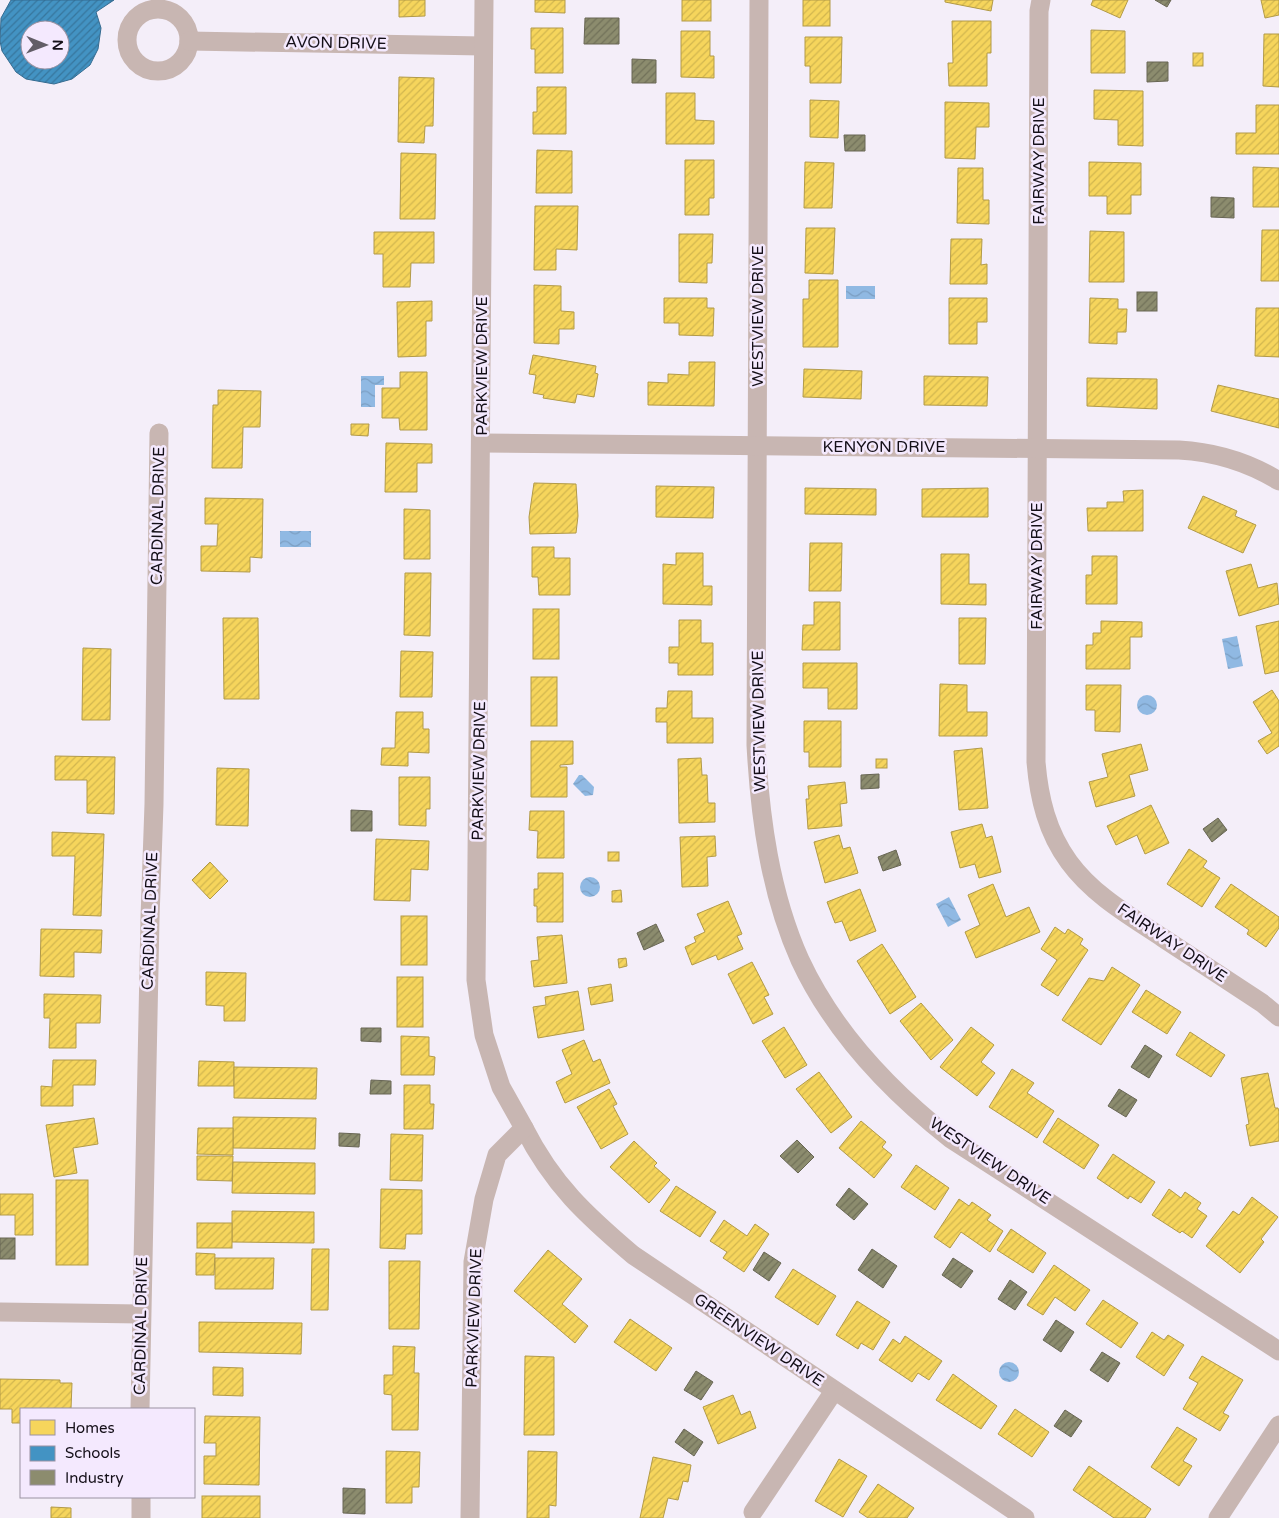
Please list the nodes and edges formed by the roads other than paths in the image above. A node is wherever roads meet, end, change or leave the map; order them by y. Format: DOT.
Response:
graph roads {
  1 [pos="484,0"];
  2 [pos="759,0"];
  3 [pos="1041,0"];
  4 [pos="189,41"];
  5 [pos="483,46"];
  6 [pos="159,433"];
  7 [pos="482,443"];
  8 [pos="758,446"];
  9 [pos="1038,448"];
  10 [pos="1279,481"];
  11 [pos="1279,1017"];
  12 [pos="524,1128"];
  13 [pos="0,1312"];
  14 [pos="141,1314"];
  15 [pos="1279,1351"];
  16 [pos="834,1391"];
  17 [pos="140,1408"];
  18 [pos="1279,1424"];
  19 [pos="141,1498"];
  20 [pos="753,1512"];
  21 [pos="141,1518"];
  22 [pos="470,1518"];
  23 [pos="1025,1518"];
  24 [pos="1218,1518"];
  1 -- 5 [label="street, PARKVIEW DRIVE"];
  2 -- 8 [label="street, WESTVIEW DRIVE"];
  3 -- 9 [label="street, FAIRWAY DRIVE"];
  4 -- 5 [label="street, AVON DRIVE"];
  5 -- 7 [label="street, PARKVIEW DRIVE"];
  6 -- 14 [label="street, CARDINAL DRIVE"];
  7 -- 8 [label="street, KENYON DRIVE"];
  7 -- 12 [label="street, PARKVIEW DRIVE"];
  8 -- 9 [label="street, KENYON DRIVE"];
  8 -- 15 [label="street, WESTVIEW DRIVE"];
  9 -- 10 [label="street, KENYON DRIVE"];
  9 -- 11 [label="street, FAIRWAY DRIVE"];
  12 -- 16 [label="street, GREENVIEW DRIVE"];
  12 -- 22 [label="street, PARKVIEW DRIVE"];
  13 -- 14 [label="street"];
  14 -- 17 [label="street, CARDINAL DRIVE"];
  16 -- 20 [label="street"];
  16 -- 23 [label="street, GREENVIEW DRIVE"];
  18 -- 24 [label="street"];
  19 -- 21 [label="street"];
}
